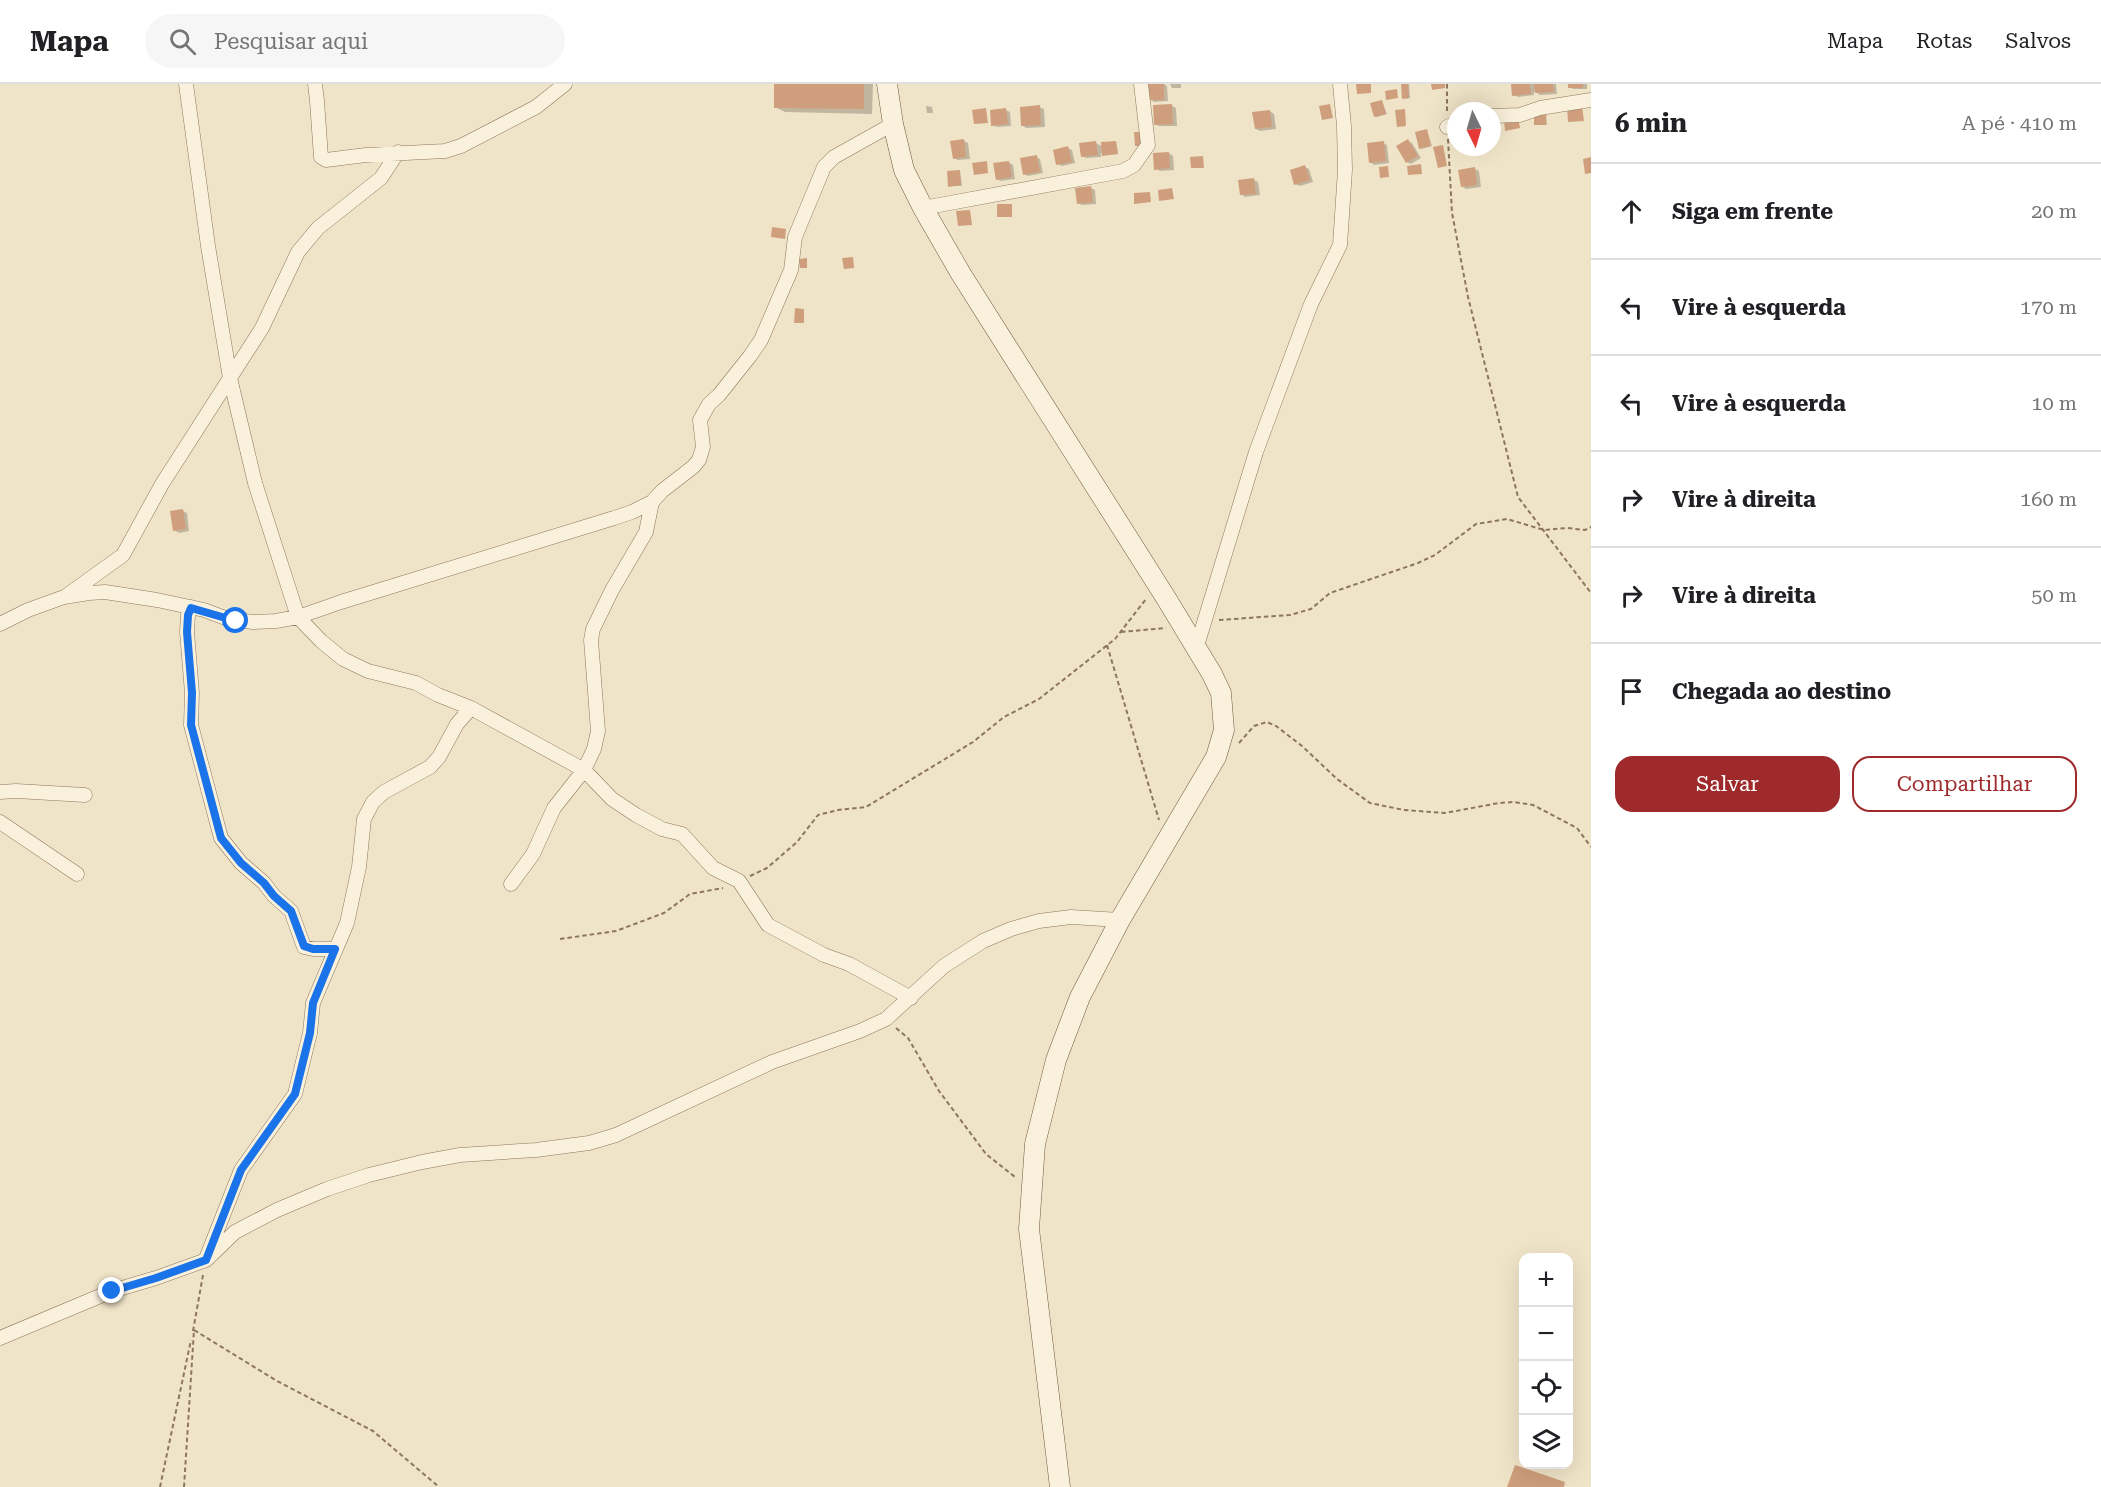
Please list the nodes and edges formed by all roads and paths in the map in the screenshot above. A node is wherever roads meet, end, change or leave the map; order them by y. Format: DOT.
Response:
graph roads {
  1 [pos="186,84"];
  2 [pos="315,84"];
  3 [pos="565,84"];
  4 [pos="888,84"];
  5 [pos="1141,84"];
  6 [pos="1340,84"];
  7 [pos="1447,84"];
  8 [pos="1591,100"];
  9 [pos="1449,102"];
  10 [pos="1501,116"];
  11 [pos="893,124"];
  12 [pos="398,152"];
  13 [pos="1452,156"];
  14 [pos="923,207"];
  15 [pos="230,378"];
  16 [pos="652,502"];
  17 [pos="1591,527"];
  18 [pos="1544,530"];
  19 [pos="1158,585"];
  20 [pos="1591,593"];
  21 [pos="64,597"];
  22 [pos="191,608"];
  23 [pos="298,617"];
  24 [pos="1205,621"];
  25 [pos="0,624"];
  26 [pos="1183,627"];
  27 [pos="1120,632"];
  28 [pos="1107,645"];
  29 [pos="1197,649"];
  30 [pos="471,708"];
  31 [pos="1216,757"];
  32 [pos="584,770"];
  33 [pos="0,792"];
  34 [pos="85,795"];
  35 [pos="0,822"];
  36 [pos="1166,843"];
  37 [pos="1591,847"];
  38 [pos="77,874"];
  39 [pos="739,881"];
  40 [pos="511,884"];
  41 [pos="1120,920"];
  42 [pos="560,939"];
  43 [pos="335,949"];
  44 [pos="911,998"];
  45 [pos="886,1019"];
  46 [pos="1032,1188"];
  47 [pos="206,1260"];
  48 [pos="194,1330"];
  49 [pos="0,1338"];
  50 [pos="160,1487"];
  51 [pos="184,1487"];
  52 [pos="439,1487"];
  53 [pos="1060,1487"];
  1 -- 15 [label="street"];
  2 -- 12 [label="street"];
  3 -- 12 [label="street"];
  4 -- 11 [label="main road"];
  5 -- 14 [label="street"];
  6 -- 24 [label="street"];
  7 -- 9 [label="path"];
  8 -- 10 [label="street"];
  11 -- 14 [label="main road"];
  11 -- 16 [label="street"];
  12 -- 15 [label="street"];
  13 -- 18 [label="path"];
  14 -- 19 [label="main road"];
  15 -- 21 [label="street"];
  15 -- 23 [label="street"];
  16 -- 23 [label="street"];
  16 -- 32 [label="street"];
  17 -- 18 [label="path"];
  18 -- 20 [label="path"];
  18 -- 24 [label="path"];
  19 -- 26 [label="main road"];
  19 -- 27 [label="path"];
  21 -- 22 [label="street"];
  21 -- 25 [label="street"];
  22 -- 23 [label="street"];
  22 -- 43 [label="street"];
  23 -- 30 [label="street"];
  24 -- 29 [label="street"];
  26 -- 27 [label="path"];
  26 -- 29 [label="main road"];
  27 -- 28 [label="path"];
  28 -- 36 [label="path"];
  28 -- 39 [label="path"];
  29 -- 31 [label="main road"];
  30 -- 32 [label="street"];
  30 -- 43 [label="street"];
  31 -- 36 [label="main road"];
  31 -- 37 [label="path"];
  32 -- 39 [label="street"];
  32 -- 40 [label="street"];
  33 -- 34 [label="street"];
  35 -- 38 [label="street"];
  36 -- 41 [label="main road"];
  39 -- 42 [label="path"];
  39 -- 44 [label="street"];
  41 -- 44 [label="street"];
  41 -- 46 [label="main road"];
  43 -- 47 [label="street"];
  44 -- 45 [label="street"];
  45 -- 46 [label="path"];
  45 -- 47 [label="street"];
  46 -- 53 [label="main road"];
  47 -- 48 [label="path"];
  47 -- 49 [label="street"];
  48 -- 50 [label="path"];
  48 -- 51 [label="path"];
  48 -- 52 [label="path"];
}
